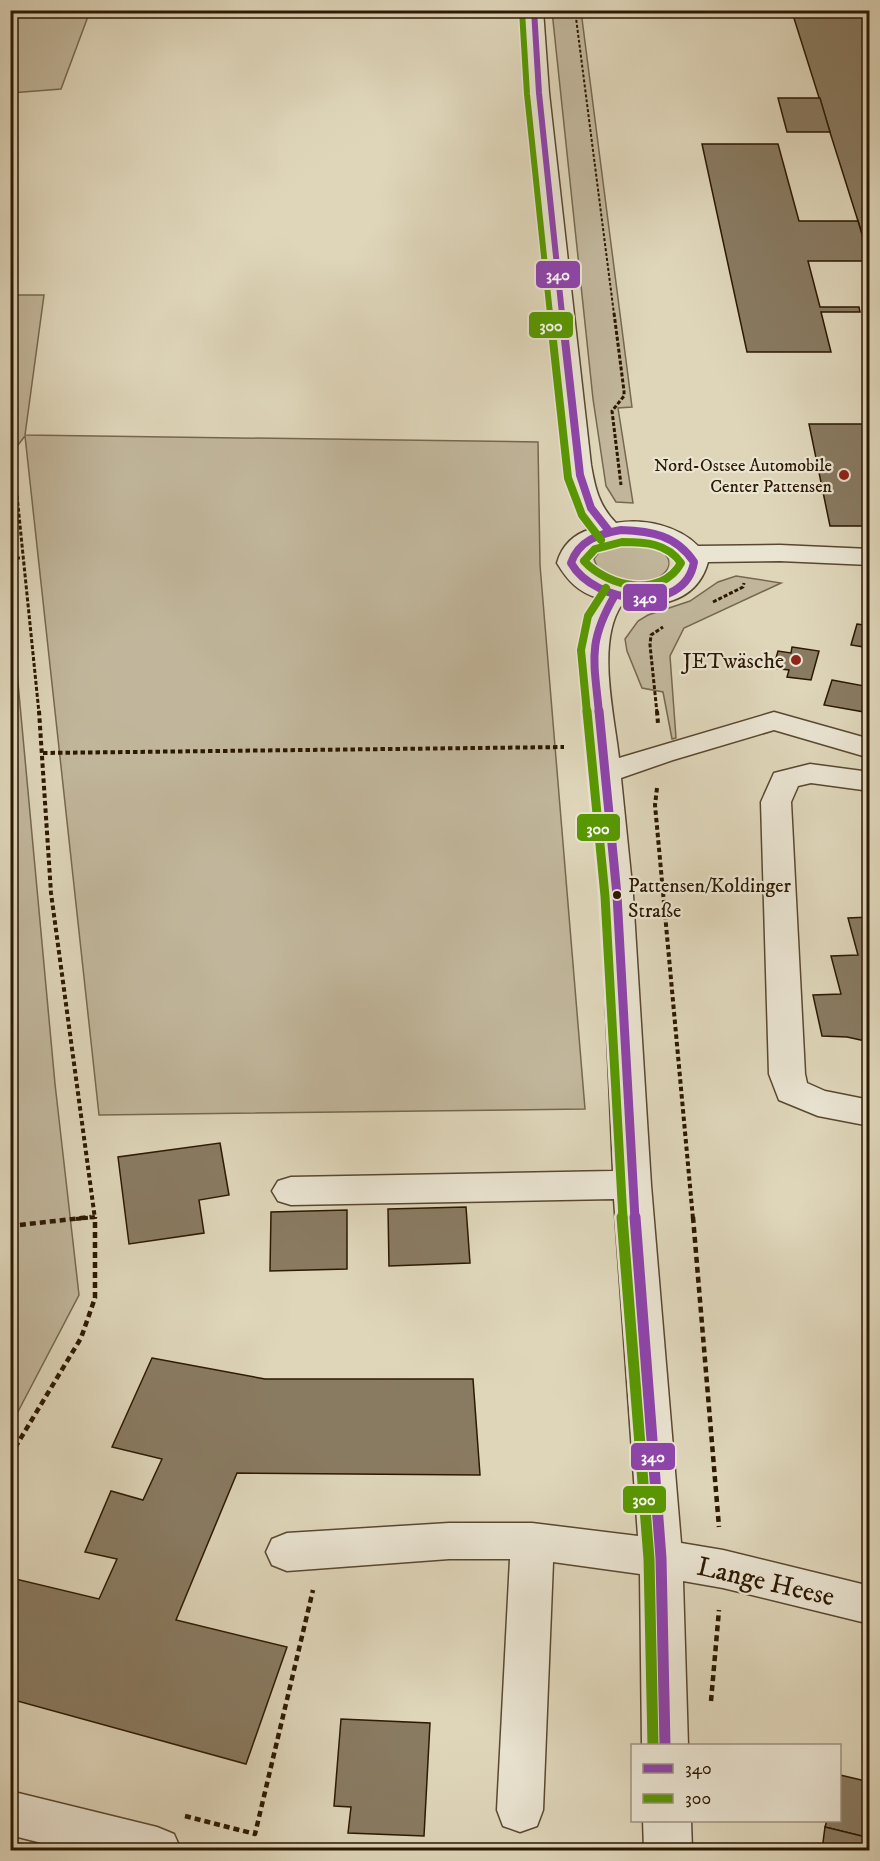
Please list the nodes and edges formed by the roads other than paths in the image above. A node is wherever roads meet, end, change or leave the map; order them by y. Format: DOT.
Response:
graph roads {
  1 [pos="534,10"];
  2 [pos="609,531"];
  3 [pos="692,555"];
  4 [pos="870,557"];
  5 [pos="615,595"];
  6 [pos="870,749"];
  7 [pos="605,773"];
  8 [pos="870,782"];
  9 [pos="870,1113"];
  10 [pos="632,1185"];
  11 [pos="291,1191"];
  12 [pos="532,1541"];
  13 [pos="305,1550"];
  14 [pos="661,1558"];
  15 [pos="870,1605"];
  16 [pos="666,1744"];
  17 [pos="520,1810"];
  18 [pos="10,1813"];
  19 [pos="667,1822"];
  20 [pos="167,1832"];
  21 [pos="668,1851"];
  1 -- 2 [label="street"];
  2 -- 3 [label="street"];
  2 -- 5 [label="street"];
  3 -- 4 [label="street"];
  3 -- 5 [label="street"];
  5 -- 7 [label="street"];
  6 -- 7 [label="street"];
  7 -- 10 [label="street"];
  8 -- 9 [label="street"];
  10 -- 11 [label="street"];
  10 -- 14 [label="street"];
  12 -- 13 [label="street, Lange Heese"];
  12 -- 14 [label="street, Lange Heese"];
  12 -- 17 [label="street"];
  14 -- 15 [label="street, Lange Heese"];
  14 -- 16 [label="street"];
  18 -- 20 [label="street"];
  19 -- 21 [label="street"];
}
